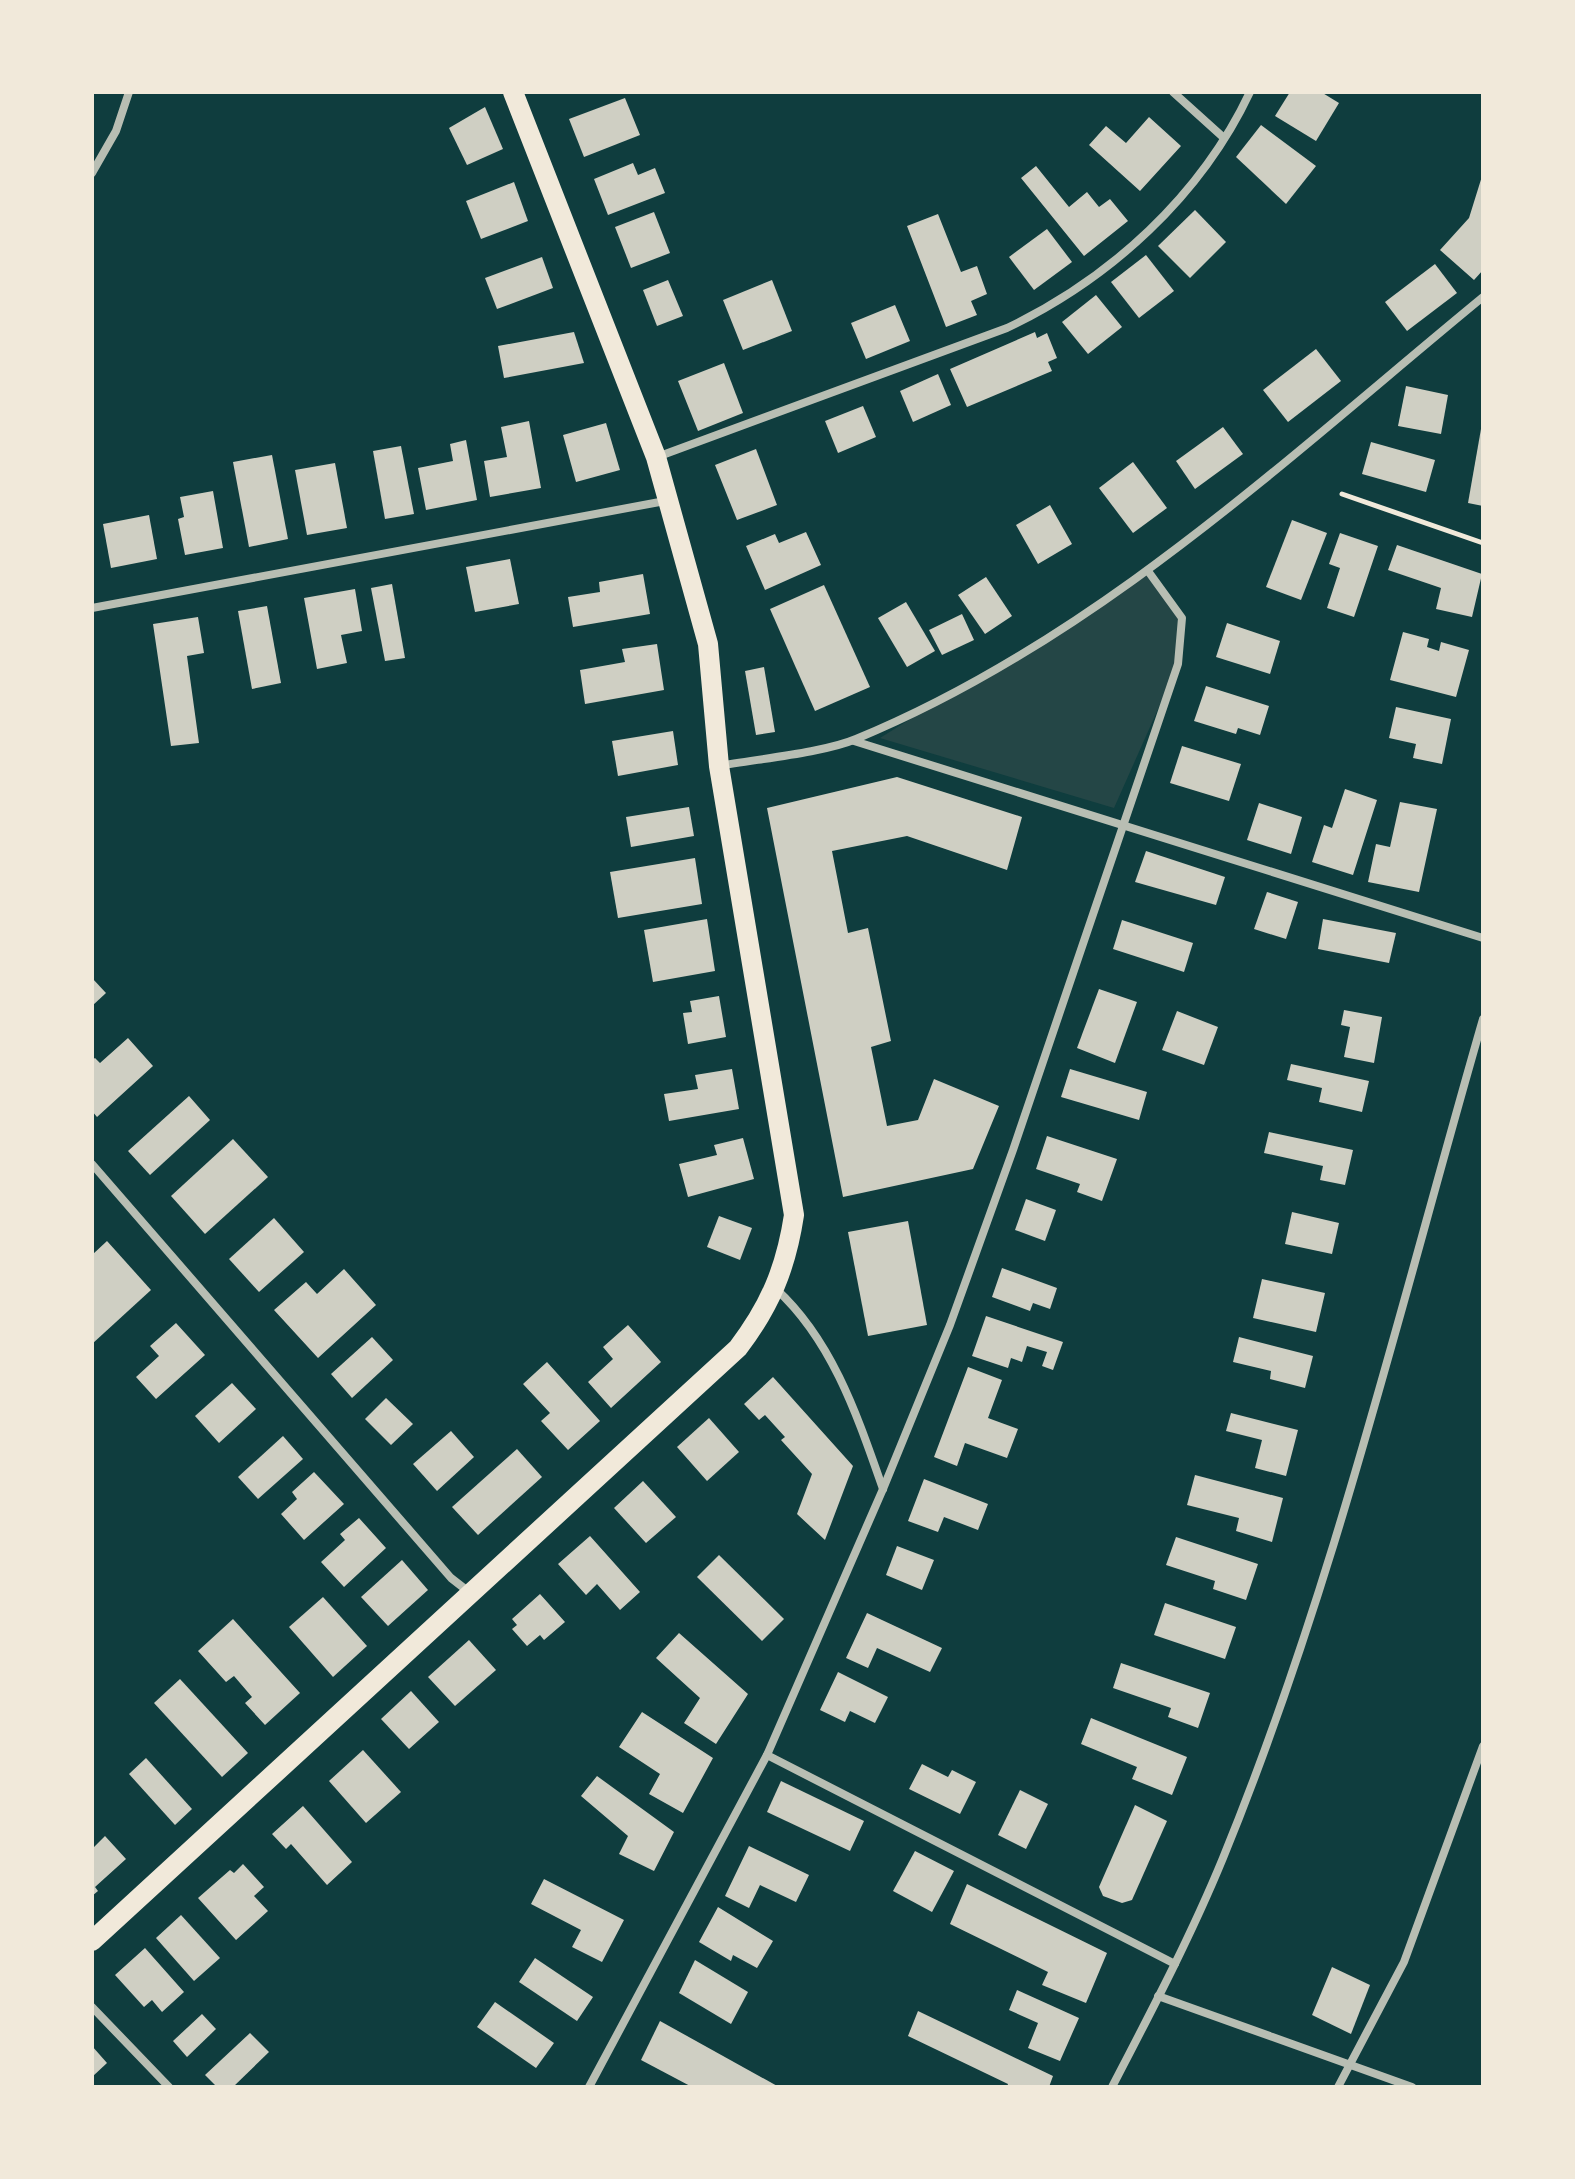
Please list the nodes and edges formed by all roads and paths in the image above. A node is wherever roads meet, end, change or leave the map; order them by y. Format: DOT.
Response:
graph roads {
  1 [pos="129,92"];
  2 [pos="513,92"];
  3 [pos="1173,92"];
  4 [pos="1250,92"];
  5 [pos="1224,138"];
  6 [pos="92,173"];
  7 [pos="1483,297"];
  8 [pos="656,457"];
  9 [pos="1342,494"];
  10 [pos="668,501"];
  11 [pos="1483,543"];
  12 [pos="1148,571"];
  13 [pos="92,608"];
  14 [pos="853,741"];
  15 [pos="719,766"];
  16 [pos="1123,823"];
  17 [pos="1483,938"];
  18 [pos="1483,1019"];
  19 [pos="92,1164"];
  20 [pos="776,1289"];
  21 [pos="883,1489"];
  22 [pos="472,1594"];
  23 [pos="1483,1746"];
  24 [pos="767,1755"];
  25 [pos="92,1941"];
  26 [pos="1175,1964"];
  27 [pos="1158,1996"];
  28 [pos="92,2007"];
  29 [pos="1348,2063"];
  30 [pos="169,2087"];
  31 [pos="589,2087"];
  32 [pos="1112,2087"];
  33 [pos="1338,2087"];
  34 [pos="1412,2087"];
  1 -- 6 [label="street"];
  2 -- 8 [label="main road"];
  3 -- 5 [label="street"];
  4 -- 5 [label="street"];
  5 -- 8 [label="street"];
  7 -- 12 [label="street"];
  8 -- 10 [label="main road"];
  9 -- 11 [label="path"];
  10 -- 13 [label="street"];
  10 -- 15 [label="main road"];
  12 -- 14 [label="street"];
  12 -- 16 [label="street"];
  14 -- 15 [label="street"];
  14 -- 16 [label="street"];
  15 -- 20 [label="main road"];
  16 -- 17 [label="street"];
  16 -- 21 [label="street"];
  18 -- 26 [label="street"];
  19 -- 22 [label="street"];
  20 -- 21 [label="street"];
  20 -- 22 [label="main road"];
  21 -- 24 [label="street"];
  22 -- 25 [label="main road"];
  23 -- 29 [label="street"];
  24 -- 26 [label="street"];
  24 -- 31 [label="street"];
  26 -- 27 [label="street"];
  27 -- 29 [label="street"];
  27 -- 32 [label="street"];
  28 -- 30 [label="street"];
  29 -- 33 [label="street"];
  29 -- 34 [label="street"];
}
